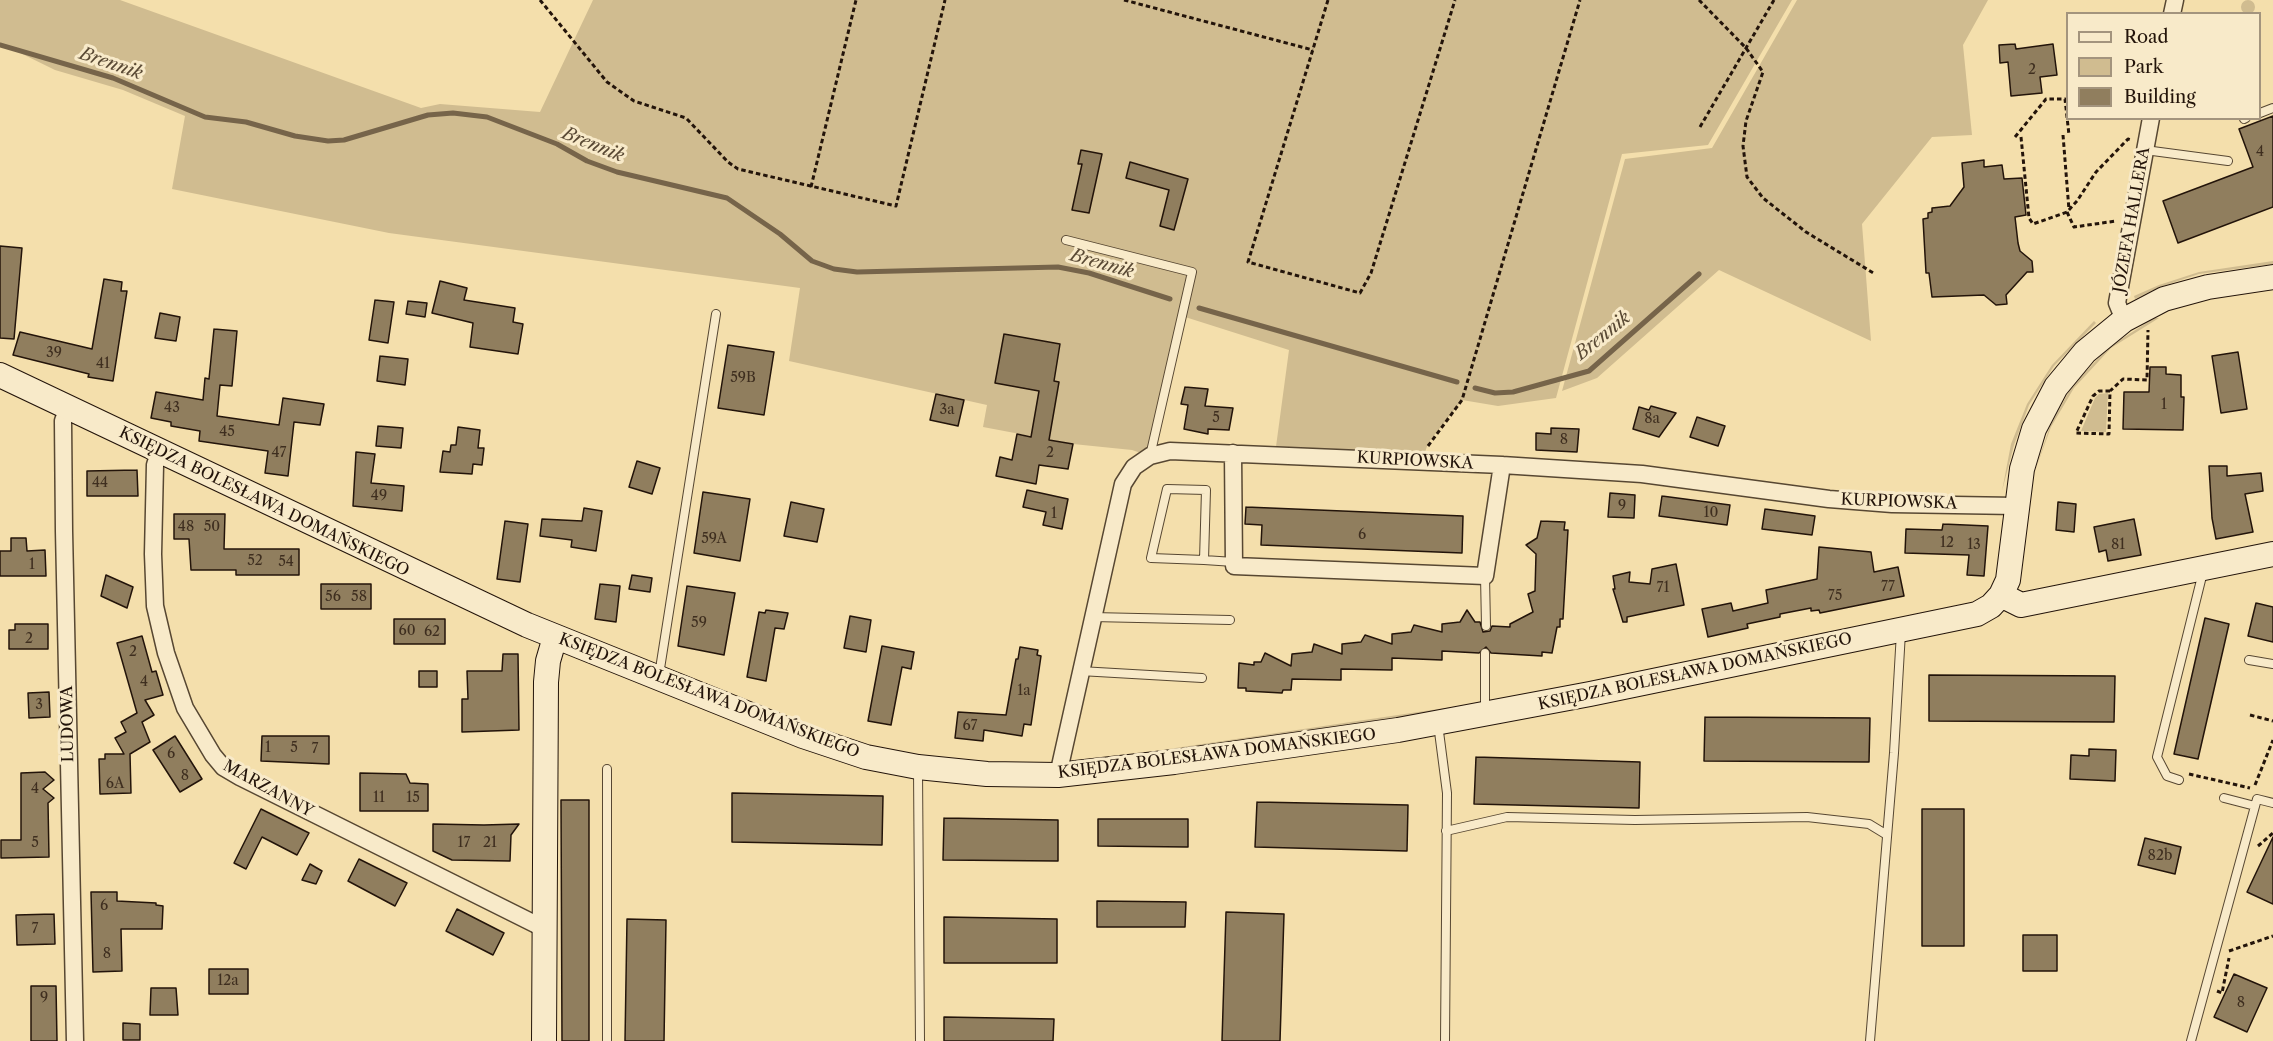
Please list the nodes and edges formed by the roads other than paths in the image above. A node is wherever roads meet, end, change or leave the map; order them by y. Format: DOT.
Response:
graph roads {
  1 [pos="2150,120"];
  2 [pos="2142,145"];
  3 [pos="2228,161"];
  4 [pos="1066,240"];
  5 [pos="2273,277"];
  6 [pos="716,314"];
  7 [pos="2124,320"];
  8 [pos="0,375"];
  9 [pos="68,407"];
  10 [pos="159,452"];
  11 [pos="1233,453"];
  12 [pos="1150,456"];
  13 [pos="1502,465"];
  14 [pos="2016,506"];
  15 [pos="2273,554"];
  16 [pos="1204,560"];
  17 [pos="1234,561"];
  18 [pos="2204,569"];
  19 [pos="1485,576"];
  20 [pos="2001,595"];
  21 [pos="1092,617"];
  22 [pos="1230,620"];
  23 [pos="1486,626"];
  24 [pos="1901,630"];
  25 [pos="555,637"];
  26 [pos="1485,653"];
  27 [pos="2249,660"];
  28 [pos="2273,664"];
  29 [pos="1079,671"];
  30 [pos="1202,678"];
  31 [pos="658,679"];
  32 [pos="1485,714"];
  33 [pos="1438,723"];
  34 [pos="918,767"];
  35 [pos="607,769"];
  36 [pos="1058,775"];
  37 [pos="2180,780"];
  38 [pos="2224,798"];
  39 [pos="2273,803"];
  40 [pos="2255,806"];
  41 [pos="1446,831"];
  42 [pos="1887,835"];
  43 [pos="545,929"];
  44 [pos="75,1041"];
  45 [pos="544,1041"];
  46 [pos="607,1041"];
  47 [pos="920,1041"];
  48 [pos="1445,1041"];
  49 [pos="1870,1041"];
  50 [pos="2191,1041"];
  1 -- 2 [label="street, JÓZEFA HALLERA"];
  2 -- 3 [label="lane"];
  2 -- 7 [label="street, JÓZEFA HALLERA"];
  4 -- 12 [label="lane"];
  5 -- 7 [label="main road, JÓZEFA HALLERA"];
  6 -- 31 [label="lane"];
  7 -- 14 [label="main road, JÓZEFA HALLERA"];
  8 -- 9 [label="main road, KSIĘDZA BOLESŁAWA DOMAŃSKIEGO"];
  9 -- 10 [label="main road, KSIĘDZA BOLESŁAWA DOMAŃSKIEGO"];
  9 -- 44 [label="street, LUDOWA"];
  10 -- 25 [label="main road, KSIĘDZA BOLESŁAWA DOMAŃSKIEGO"];
  10 -- 43 [label="street, MARZANNY"];
  11 -- 12 [label="street, KURPIOWSKA"];
  11 -- 13 [label="street, KURPIOWSKA"];
  11 -- 17 [label="street"];
  12 -- 21 [label="street"];
  13 -- 14 [label="street, KURPIOWSKA"];
  13 -- 19 [label="street"];
  14 -- 20 [label="main road, JÓZEFA HALLERA"];
  15 -- 18 [label="main road"];
  16 -- 16 [label="lane"];
  16 -- 17 [label="lane"];
  17 -- 19 [label="street"];
  18 -- 20 [label="main road"];
  18 -- 37 [label="lane"];
  19 -- 23 [label="lane"];
  20 -- 24 [label="main road, KSIĘDZA BOLESŁAWA DOMAŃSKIEGO"];
  21 -- 22 [label="lane"];
  21 -- 29 [label="street"];
  24 -- 32 [label="main road, KSIĘDZA BOLESŁAWA DOMAŃSKIEGO"];
  24 -- 42 [label="lane"];
  25 -- 31 [label="main road, KSIĘDZA BOLESŁAWA DOMAŃSKIEGO"];
  25 -- 43 [label="main road"];
  26 -- 32 [label="lane"];
  27 -- 28 [label="lane"];
  29 -- 30 [label="lane"];
  29 -- 36 [label="street"];
  31 -- 34 [label="main road, KSIĘDZA BOLESŁAWA DOMAŃSKIEGO"];
  32 -- 33 [label="main road, KSIĘDZA BOLESŁAWA DOMAŃSKIEGO"];
  33 -- 36 [label="main road, KSIĘDZA BOLESŁAWA DOMAŃSKIEGO"];
  33 -- 41 [label="lane"];
  34 -- 36 [label="main road, KSIĘDZA BOLESŁAWA DOMAŃSKIEGO"];
  34 -- 47 [label="lane"];
  35 -- 46 [label="lane"];
  38 -- 40 [label="lane"];
  39 -- 40 [label="lane"];
  40 -- 50 [label="lane"];
  41 -- 42 [label="lane"];
  41 -- 48 [label="lane"];
  42 -- 49 [label="lane"];
  43 -- 45 [label="main road"];
}
